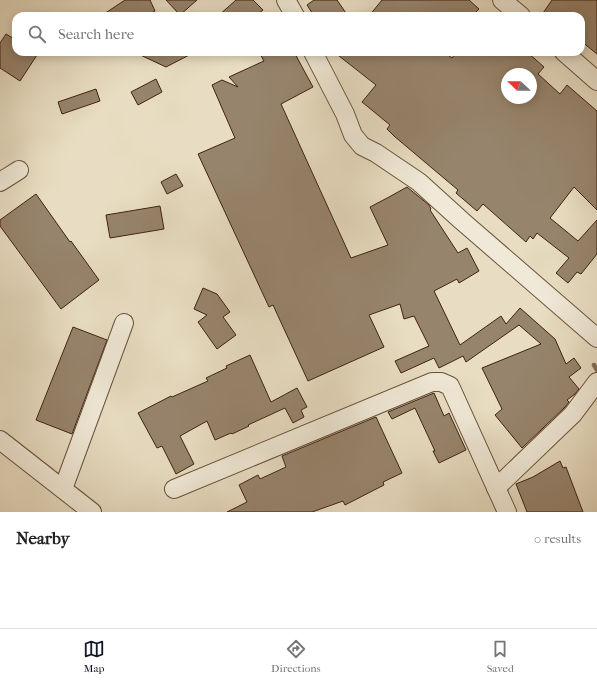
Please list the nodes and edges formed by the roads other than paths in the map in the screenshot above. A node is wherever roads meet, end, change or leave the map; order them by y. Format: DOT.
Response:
graph roads {
  1 [pos="286,0"];
  2 [pos="502,0"];
  3 [pos="293,12"];
  4 [pos="516,12"];
  5 [pos="315,56"];
  6 [pos="569,56"];
  7 [pos="597,81"];
  8 [pos="18,170"];
  9 [pos="0,182"];
  10 [pos="124,323"];
  11 [pos="597,338"];
  12 [pos="596,383"];
  13 [pos="0,440"];
  14 [pos="496,488"];
  15 [pos="174,489"];
  16 [pos="63,490"];
  17 [pos="92,512"];
  18 [pos="507,512"];
  1 -- 3 [label="street"];
  2 -- 4 [label="street"];
  5 -- 11 [label="street"];
  6 -- 7 [label="street"];
  8 -- 9 [label="street"];
  10 -- 16 [label="street"];
  12 -- 14 [label="street"];
  13 -- 16 [label="street"];
  14 -- 15 [label="street"];
  14 -- 18 [label="street"];
  16 -- 17 [label="street"];
}
